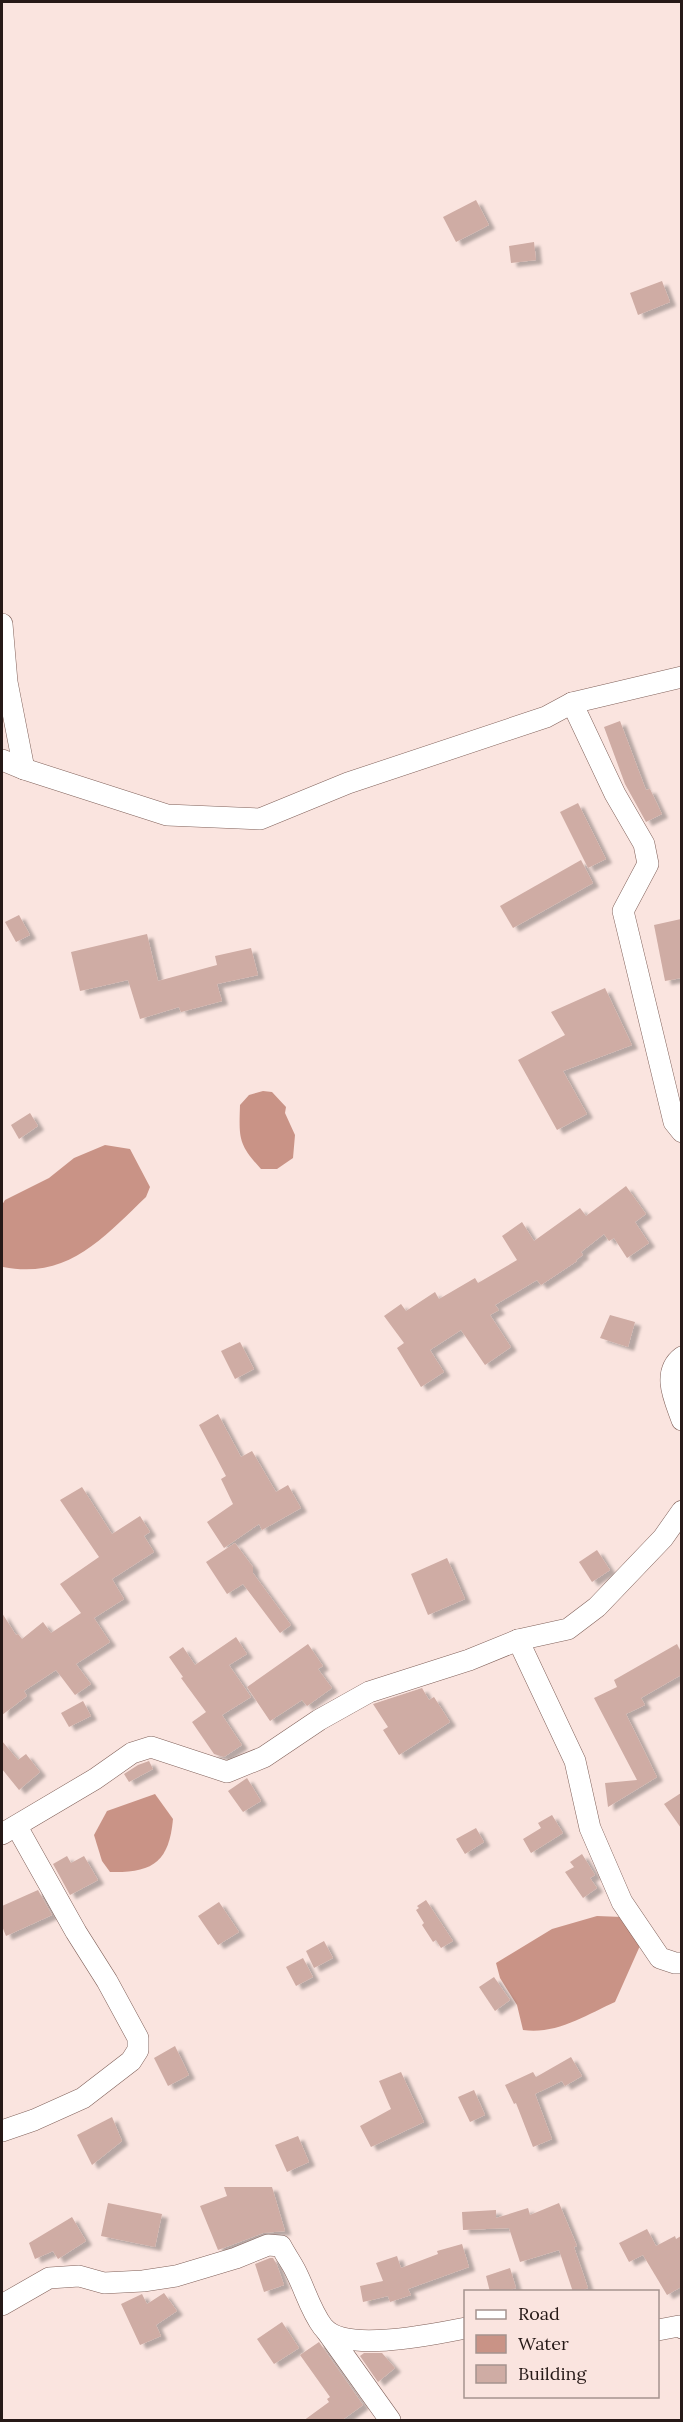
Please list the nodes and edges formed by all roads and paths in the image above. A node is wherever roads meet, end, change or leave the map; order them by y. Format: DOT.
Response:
graph roads {
  1 [pos="2,624"];
  2 [pos="681,677"];
  3 [pos="572,703"];
  4 [pos="2,760"];
  5 [pos="24,769"];
  6 [pos="681,1132"];
  7 [pos="681,1357"];
  8 [pos="681,1420"];
  9 [pos="681,1511"];
  10 [pos="518,1640"];
  11 [pos="9,1831"];
  12 [pos="681,1963"];
  13 [pos="2,2131"];
  14 [pos="2,2305"];
  15 [pos="464,2328"];
  16 [pos="681,2328"];
  17 [pos="325,2330"];
  18 [pos="659,2330"];
  19 [pos="390,2421"];
  1 -- 5 [label="street"];
  2 -- 3 [label="street"];
  3 -- 5 [label="street"];
  3 -- 6 [label="street"];
  4 -- 5 [label="street"];
  7 -- 8 [label="street"];
  9 -- 10 [label="street"];
  10 -- 11 [label="street"];
  10 -- 12 [label="street"];
  11 -- 13 [label="street"];
  14 -- 17 [label="street"];
  15 -- 17 [label="street"];
  16 -- 18 [label="street"];
  17 -- 19 [label="street"];
}
